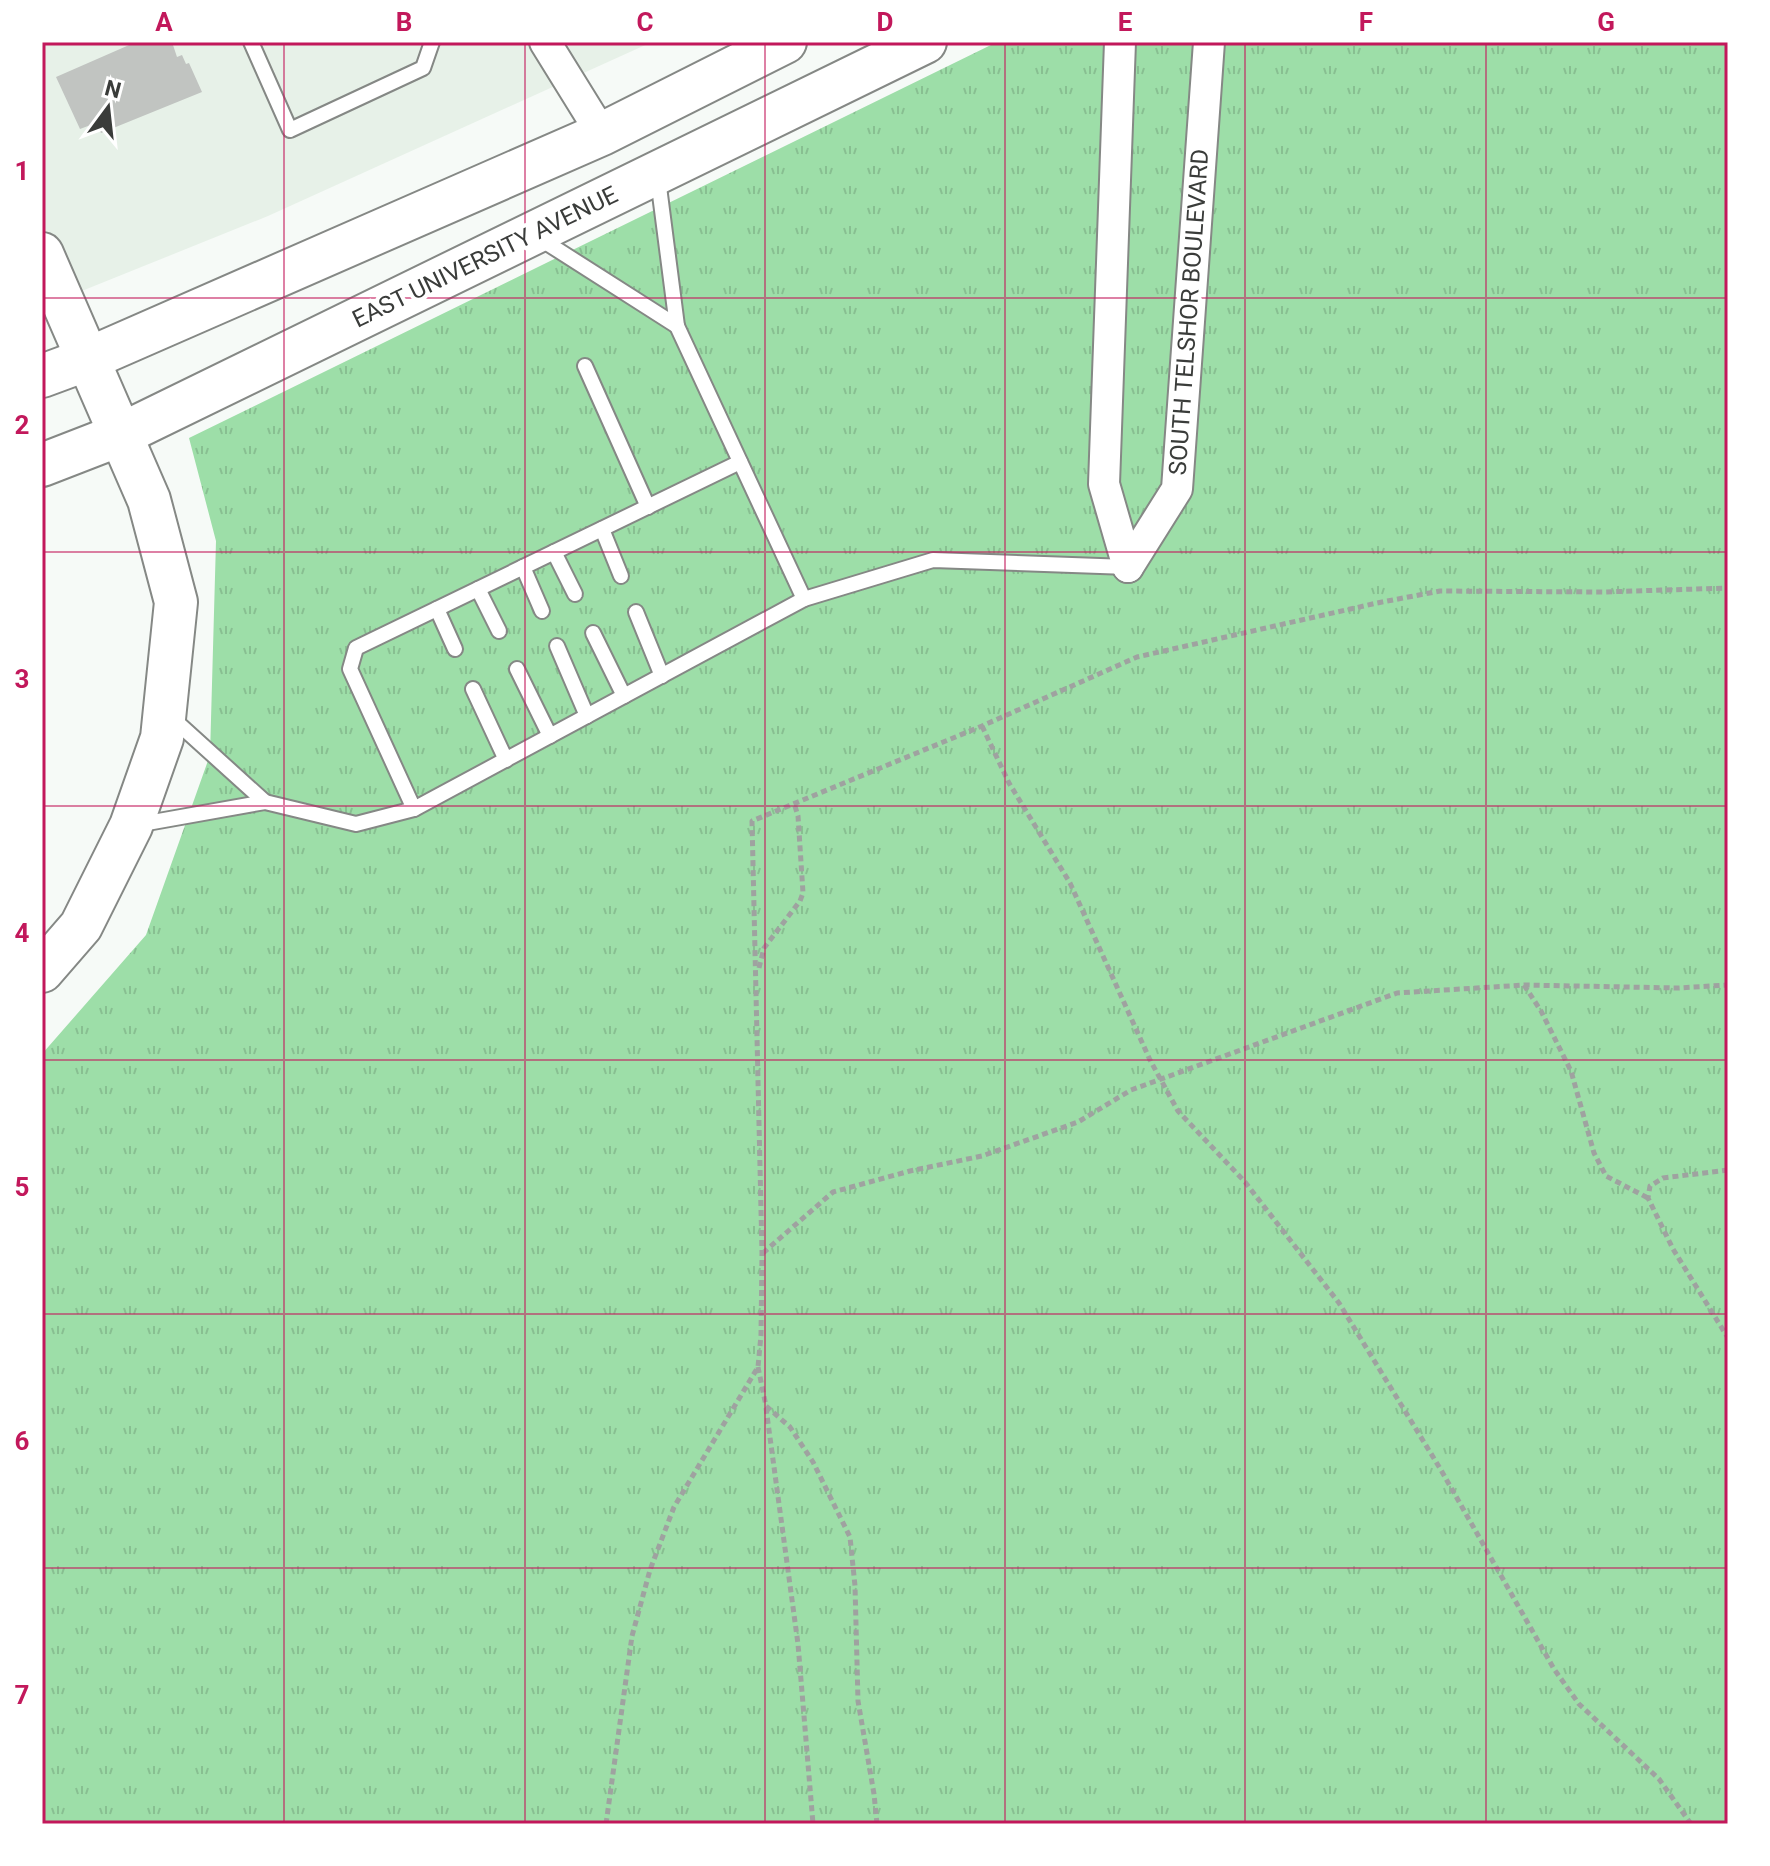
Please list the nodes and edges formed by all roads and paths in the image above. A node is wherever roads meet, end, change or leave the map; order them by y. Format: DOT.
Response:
graph roads {
  1 [pos="251,42"];
  2 [pos="432,42"];
  3 [pos="545,42"];
  4 [pos="785,42"];
  5 [pos="925,42"];
  6 [pos="1120,42"];
  7 [pos="1209,42"];
  8 [pos="602,134"];
  9 [pos="657,173"];
  10 [pos="532,234"];
  11 [pos="42,254"];
  12 [pos="677,326"];
  13 [pos="88,359"];
  14 [pos="585,366"];
  15 [pos="42,376"];
  16 [pos="122,434"];
  17 [pos="740,462"];
  18 [pos="42,465"];
  19 [pos="648,507"];
  20 [pos="602,529"];
  21 [pos="554,552"];
  22 [pos="523,567"];
  23 [pos="1128,567"];
  24 [pos="621,576"];
  25 [pos="1728,588"];
  26 [pos="478,589"];
  27 [pos="575,594"];
  28 [pos="804,599"];
  29 [pos="437,609"];
  30 [pos="542,611"];
  31 [pos="636,612"];
  32 [pos="499,631"];
  33 [pos="593,633"];
  34 [pos="557,646"];
  35 [pos="455,649"];
  36 [pos="517,669"];
  37 [pos="662,676"];
  38 [pos="473,689"];
  39 [pos="624,696"];
  40 [pos="164,711"];
  41 [pos="587,716"];
  42 [pos="982,726"];
  43 [pos="550,736"];
  44 [pos="506,760"];
  45 [pos="265,802"];
  46 [pos="794,803"];
  47 [pos="414,809"];
  48 [pos="131,826"];
  49 [pos="42,971"];
  50 [pos="758,977"];
  51 [pos="1524,985"];
  52 [pos="1728,985"];
  53 [pos="1161,1081"];
  54 [pos="1728,1170"];
  55 [pos="1648,1198"];
  56 [pos="762,1253"];
  57 [pos="1728,1338"];
  58 [pos="758,1367"];
  59 [pos="766,1406"];
  60 [pos="606,1824"];
  61 [pos="813,1824"];
  62 [pos="877,1824"];
  63 [pos="1691,1824"];
  1 -- 2 [label="lane"];
  3 -- 8 [label="street"];
  4 -- 8 [label="main road"];
  5 -- 9 [label="main road, EAST UNIVERSITY AVENUE"];
  6 -- 23 [label="street"];
  7 -- 23 [label="street, SOUTH TELSHOR BOULEVARD"];
  8 -- 13 [label="main road"];
  9 -- 10 [label="main road, EAST UNIVERSITY AVENUE"];
  9 -- 12 [label="lane"];
  10 -- 12 [label="lane"];
  10 -- 16 [label="main road, EAST UNIVERSITY AVENUE"];
  11 -- 13 [label="main road"];
  12 -- 17 [label="lane"];
  13 -- 15 [label="main road"];
  13 -- 16 [label="main road"];
  14 -- 19 [label="lane"];
  16 -- 18 [label="main road, EAST UNIVERSITY AVENUE"];
  16 -- 40 [label="main road"];
  17 -- 19 [label="lane"];
  17 -- 28 [label="lane"];
  19 -- 20 [label="lane"];
  20 -- 21 [label="lane"];
  20 -- 24 [label="lane"];
  21 -- 22 [label="lane"];
  21 -- 27 [label="lane"];
  22 -- 26 [label="lane"];
  22 -- 30 [label="lane"];
  23 -- 28 [label="lane"];
  25 -- 42 [label="path"];
  26 -- 29 [label="lane"];
  26 -- 32 [label="lane"];
  28 -- 37 [label="lane"];
  29 -- 35 [label="lane"];
  29 -- 47 [label="lane"];
  31 -- 37 [label="lane"];
  33 -- 39 [label="lane"];
  34 -- 41 [label="lane"];
  36 -- 43 [label="lane"];
  37 -- 39 [label="lane"];
  38 -- 44 [label="lane"];
  39 -- 41 [label="lane"];
  40 -- 45 [label="lane"];
  40 -- 48 [label="main road"];
  41 -- 43 [label="lane"];
  42 -- 46 [label="path"];
  42 -- 53 [label="path"];
  43 -- 44 [label="lane"];
  44 -- 47 [label="lane"];
  45 -- 47 [label="lane"];
  45 -- 48 [label="lane"];
  46 -- 50 [label="path"];
  46 -- 50 [label="path"];
  48 -- 49 [label="main road"];
  50 -- 56 [label="path"];
  51 -- 52 [label="path"];
  51 -- 53 [label="path"];
  51 -- 55 [label="path"];
  53 -- 56 [label="path"];
  53 -- 63 [label="path"];
  54 -- 55 [label="path"];
  55 -- 57 [label="path"];
  56 -- 58 [label="path"];
  58 -- 59 [label="path"];
  58 -- 60 [label="path"];
  59 -- 61 [label="path"];
  59 -- 62 [label="path"];
}
